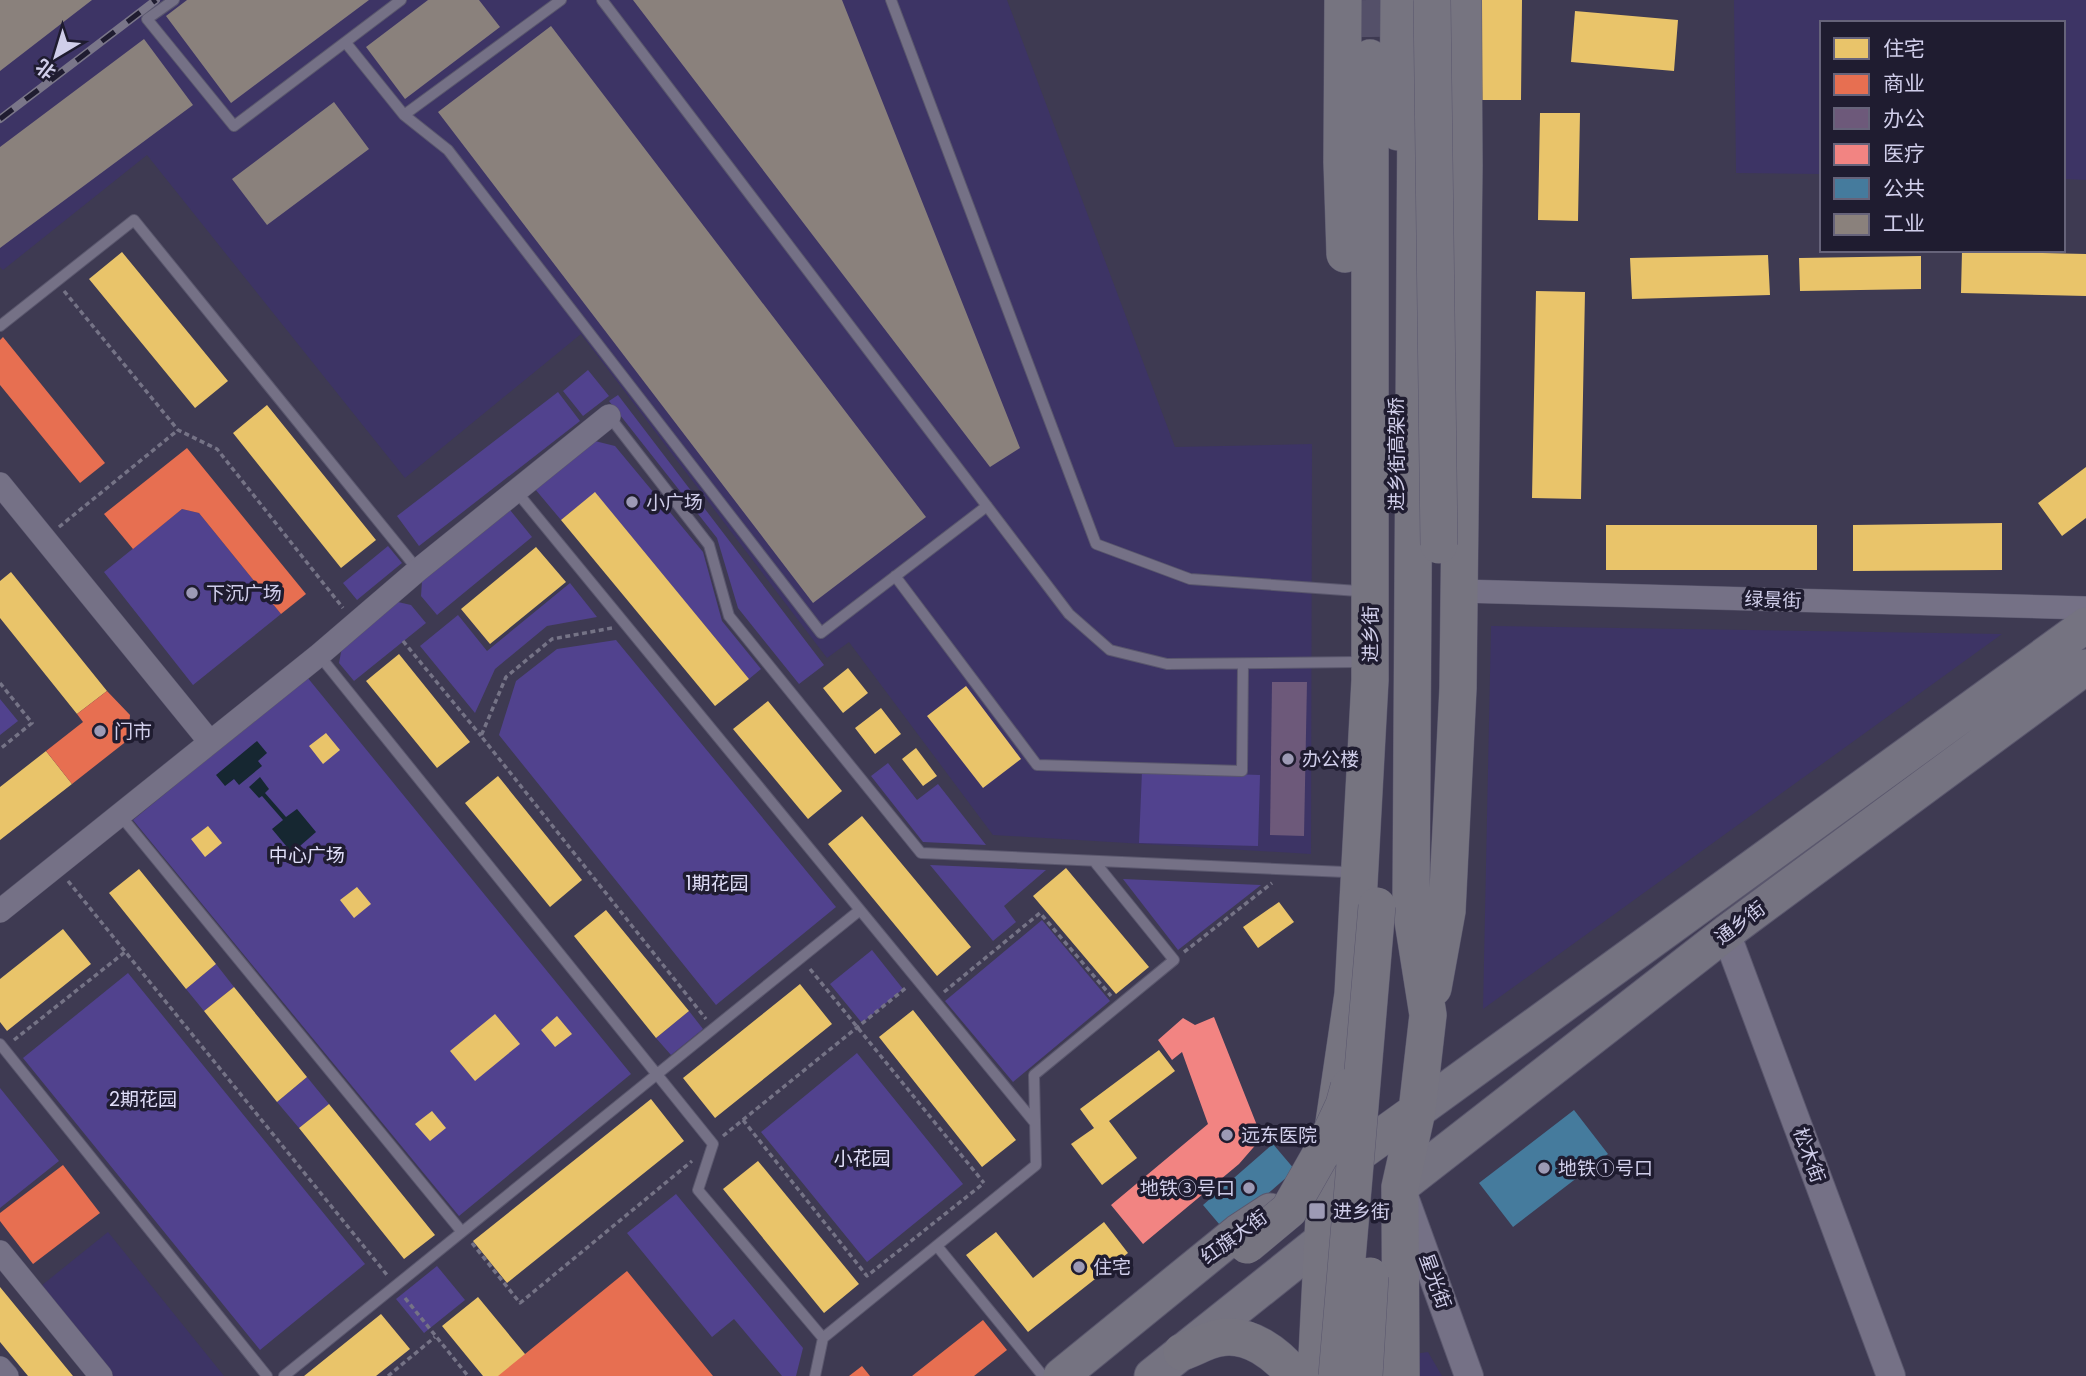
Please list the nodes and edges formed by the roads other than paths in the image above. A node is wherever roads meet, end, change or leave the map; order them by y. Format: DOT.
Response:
graph roads {
  1 [pos="174,0"];
  2 [pos="401,0"];
  3 [pos="561,0"];
  4 [pos="602,0"];
  5 [pos="891,0"];
  6 [pos="1343,0"];
  7 [pos="1381,0"];
  8 [pos="1399,0"];
  9 [pos="1432,0"];
  10 [pos="1463,0"];
  11 [pos="346,43"];
  12 [pos="1416,60"];
  13 [pos="404,116"];
  14 [pos="1355,161"];
  15 [pos="1416,162"];
  16 [pos="1464,165"];
  17 [pos="2,321"];
  18 [pos="609,416"];
  19 [pos="0,484"];
  20 [pos="516,491"];
  21 [pos="986,506"];
  22 [pos="418,570"];
  23 [pos="895,576"];
  24 [pos="1358,591"];
  25 [pos="1460,592"];
  26 [pos="2086,608"];
  27 [pos="2086,625"];
  28 [pos="319,655"];
  29 [pos="1356,662"];
  30 [pos="1243,665"];
  31 [pos="2086,667"];
  32 [pos="210,742"];
  33 [pos="120,814"];
  34 [pos="1094,861"];
  35 [pos="1345,872"];
  36 [pos="1447,876"];
  37 [pos="1385,907"];
  38 [pos="860,910"];
  39 [pos="0,911"];
  40 [pos="1726,933"];
  41 [pos="1359,1008"];
  42 [pos="1428,1015"];
  43 [pos="2,1046"];
  44 [pos="659,1073"];
  45 [pos="1417,1111"];
  46 [pos="1035,1123"];
  47 [pos="1326,1177"];
  48 [pos="1400,1186"];
  49 [pos="463,1232"];
  50 [pos="1321,1241"];
  51 [pos="937,1245"];
  52 [pos="1247,1245"];
  53 [pos="0,1252"];
  54 [pos="823,1338"];
  55 [pos="1182,1352"];
  56 [pos="0,1368"];
  57 [pos="7,1376"];
  58 [pos="101,1376"];
  59 [pos="267,1376"];
  60 [pos="284,1376"];
  61 [pos="815,1376"];
  62 [pos="1043,1376"];
  63 [pos="1061,1376"];
  64 [pos="1089,1376"];
  65 [pos="1152,1376"];
  66 [pos="1295,1376"];
  67 [pos="1316,1376"];
  68 [pos="1337,1376"];
  69 [pos="1364,1376"];
  70 [pos="1401,1376"];
  71 [pos="1469,1376"];
  72 [pos="1891,1376"];
  1 -- 11 [label="lane"];
  2 -- 11 [label="lane"];
  3 -- 13 [label="lane"];
  4 -- 21 [label="lane"];
  5 -- 24 [label="lane"];
  6 -- 14 [label="highway, 进乡街"];
  7 -- 37 [label="highway, 进乡街高架桥"];
  8 -- 37 [label="highway, 进乡街高架桥"];
  9 -- 36 [label="highway, bridge"];
  10 -- 16 [label="highway"];
  11 -- 13 [label="lane"];
  12 -- 15 [label="highway"];
  13 -- 23 [label="lane"];
  14 -- 24 [label="highway"];
  14 -- 41 [label="highway, 进乡街"];
  15 -- 16 [label="highway"];
  15 -- 42 [label="highway"];
  16 -- 25 [label="highway"];
  17 -- 22 [label="lane"];
  18 -- 20 [label="street"];
  18 -- 34 [label="lane"];
  19 -- 32 [label="street"];
  20 -- 22 [label="street"];
  20 -- 38 [label="lane"];
  21 -- 23 [label="lane"];
  21 -- 30 [label="lane"];
  22 -- 28 [label="street"];
  23 -- 30 [label="lane"];
  24 -- 29 [label="highway"];
  25 -- 26 [label="street, 绿景街"];
  25 -- 36 [label="highway"];
  27 -- 45 [label="main road, 通乡街"];
  28 -- 32 [label="street"];
  28 -- 44 [label="lane"];
  29 -- 30 [label="lane"];
  29 -- 35 [label="highway"];
  31 -- 40 [label="main road, 通乡街"];
  32 -- 33 [label="street"];
  33 -- 39 [label="street"];
  33 -- 49 [label="lane"];
  34 -- 35 [label="lane"];
  34 -- 46 [label="lane"];
  35 -- 41 [label="highway"];
  36 -- 42 [label="highway"];
  37 -- 41 [label="highway, 进乡街, bridge"];
  37 -- 69 [label="highway, bridge"];
  38 -- 44 [label="lane"];
  38 -- 46 [label="lane"];
  40 -- 48 [label="main road, 通乡街"];
  40 -- 72 [label="street, 松木街"];
  41 -- 47 [label="highway, 进乡街"];
  41 -- 52 [label="highway, bridge"];
  41 -- 68 [label="highway, 进乡街, bridge"];
  42 -- 45 [label="highway"];
  43 -- 59 [label="lane"];
  44 -- 49 [label="lane"];
  44 -- 54 [label="lane"];
  45 -- 47 [label="highway, 红旗大街"];
  45 -- 48 [label="highway"];
  46 -- 51 [label="lane"];
  47 -- 50 [label="highway, 进乡街"];
  47 -- 63 [label="main road, 红旗大街"];
  48 -- 50 [label="highway"];
  48 -- 70 [label="highway"];
  48 -- 71 [label="street, 星光街"];
  49 -- 60 [label="lane"];
  50 -- 55 [label="main road"];
  50 -- 67 [label="highway, 进乡街"];
  51 -- 54 [label="lane"];
  51 -- 62 [label="lane"];
  52 -- 64 [label="main road"];
  53 -- 58 [label="street"];
  54 -- 61 [label="lane"];
  55 -- 65 [label="main road"];
  55 -- 66 [label="highway"];
  56 -- 57 [label="street"];
}
